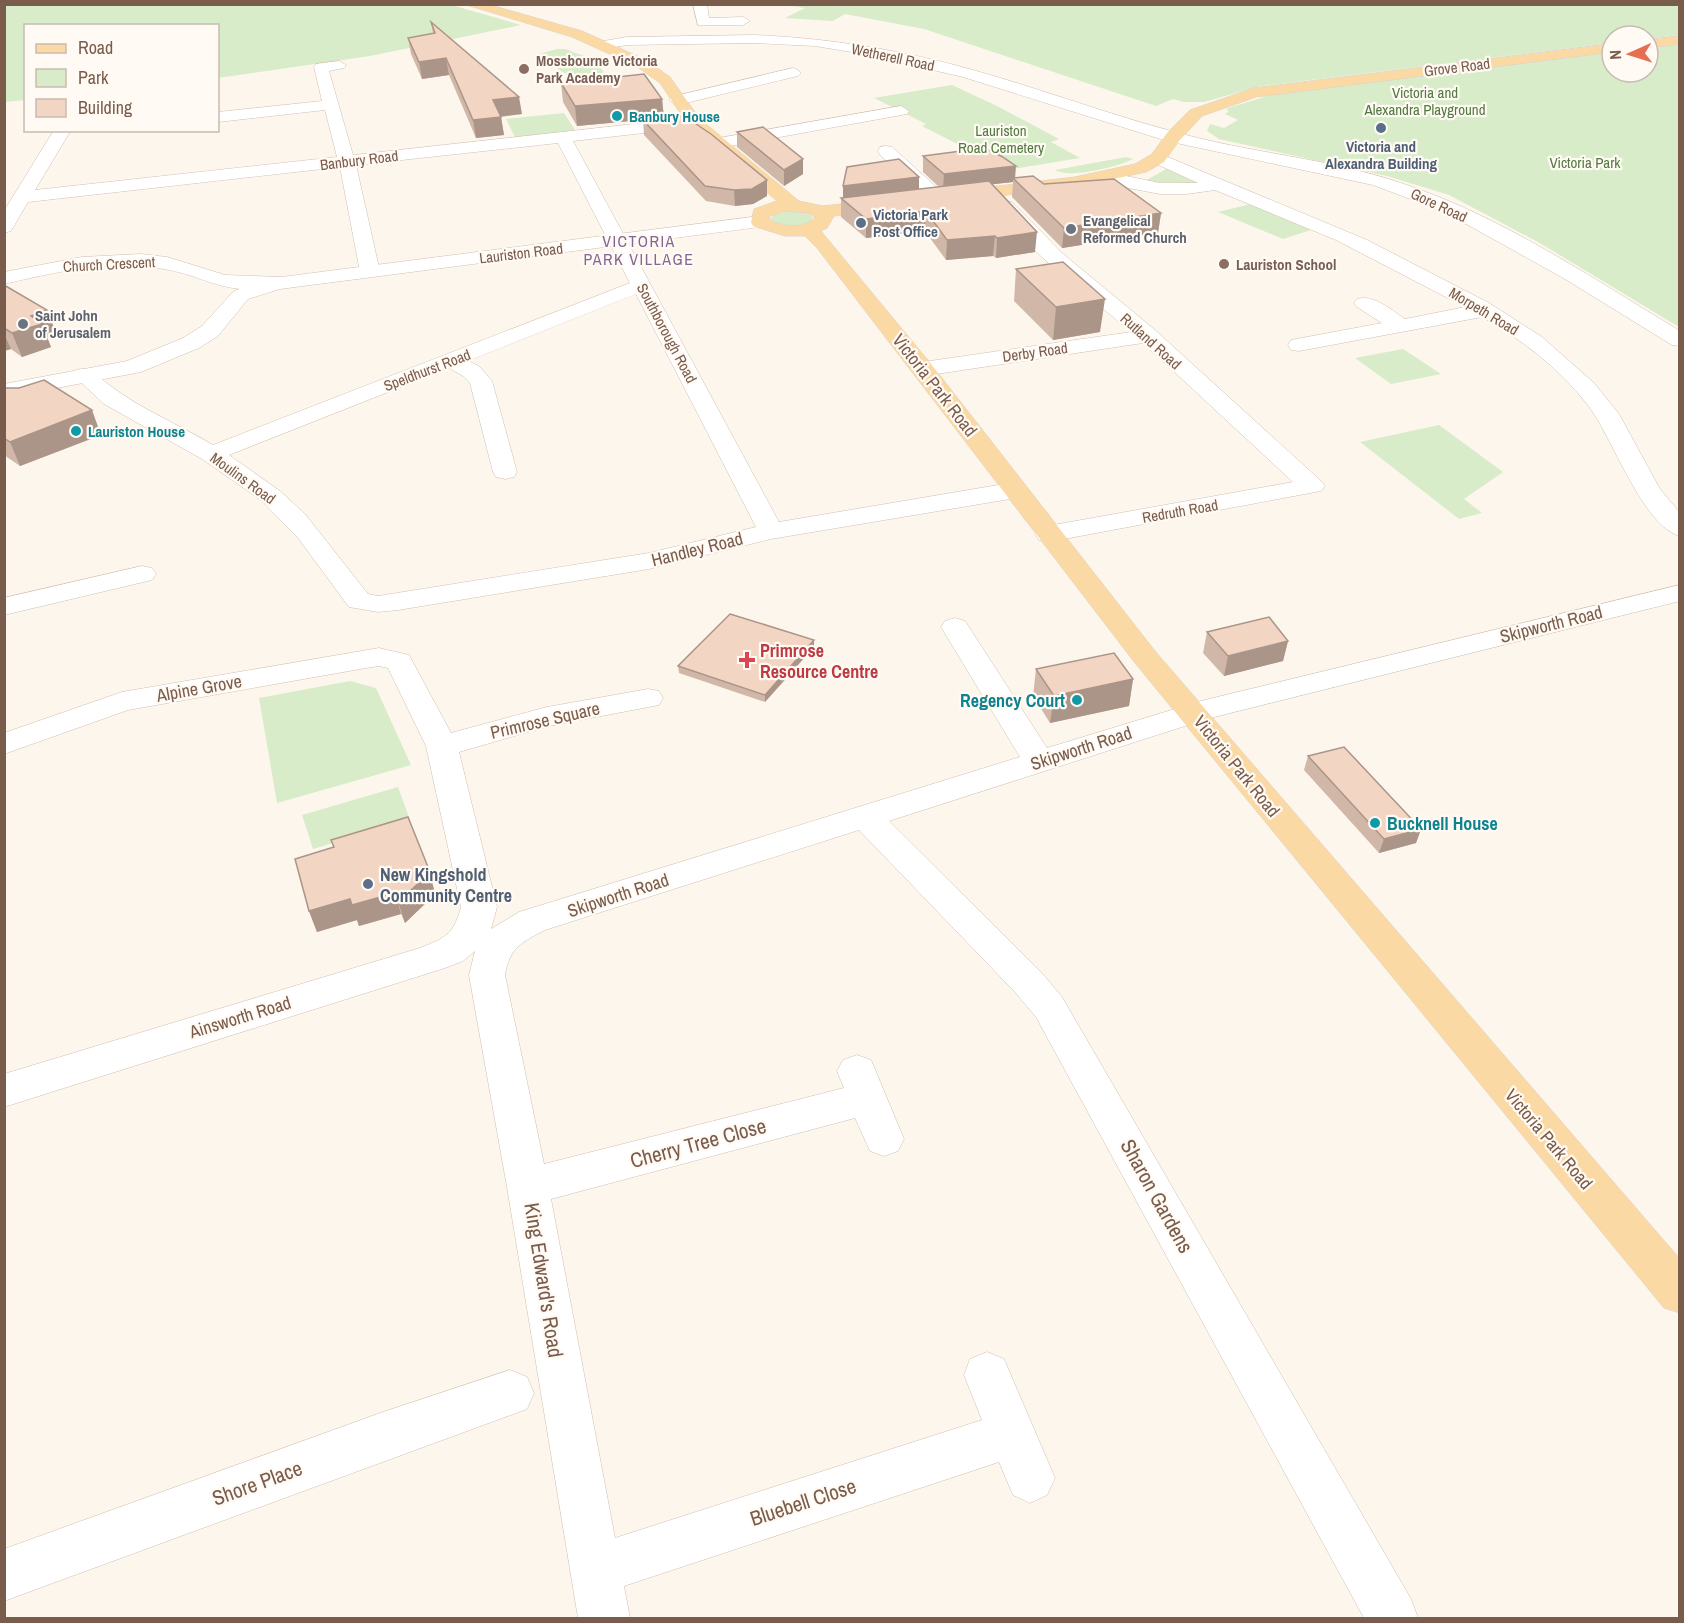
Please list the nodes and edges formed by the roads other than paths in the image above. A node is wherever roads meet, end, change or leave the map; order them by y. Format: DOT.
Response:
graph roads {
  1 [pos="470,4"];
  2 [pos="700,4"];
  3 [pos="754,21"];
  4 [pos="832,30"];
  5 [pos="1680,40"];
  6 [pos="814,42"];
  7 [pos="1660,42"];
  8 [pos="603,45"];
  9 [pos="1600,50"];
  10 [pos="339,65"];
  11 [pos="793,73"];
  12 [pos="677,100"];
  13 [pos="329,105"];
  14 [pos="901,111"];
  15 [pos="219,117"];
  16 [pos="694,122"];
  17 [pos="68,132"];
  18 [pos="563,136"];
  19 [pos="1173,137"];
  20 [pos="719,143"];
  21 [pos="886,151"];
  22 [pos="1158,159"];
  23 [pos="345,162"];
  24 [pos="1104,178"];
  25 [pos="1214,184"];
  26 [pos="994,192"];
  27 [pos="24,197"];
  28 [pos="938,198"];
  29 [pos="1139,204"];
  30 [pos="808,215"];
  31 [pos="760,222"];
  32 [pos="4,227"];
  33 [pos="616,240"];
  34 [pos="370,272"];
  35 [pos="4,278"];
  36 [pos="218,279"];
  37 [pos="281,284"];
  38 [pos="642,285"];
  39 [pos="1364,303"];
  40 [pos="232,305"];
  41 [pos="1484,309"];
  42 [pos="1402,326"];
  43 [pos="1148,336"];
  44 [pos="1680,340"];
  45 [pos="1299,345"];
  46 [pos="452,361"];
  47 [pos="923,369"];
  48 [pos="84,375"];
  49 [pos="4,392"];
  50 [pos="212,454"];
  51 [pos="505,472"];
  52 [pos="1312,486"];
  53 [pos="1016,490"];
  54 [pos="1680,528"];
  55 [pos="771,531"];
  56 [pos="1048,534"];
  57 [pos="142,574"];
  58 [pos="1680,592"];
  59 [pos="378,604"];
  60 [pos="4,607"];
  61 [pos="955,627"];
  62 [pos="648,698"];
  63 [pos="1193,713"];
  64 [pos="4,744"];
  65 [pos="442,746"];
  66 [pos="1039,761"];
  67 [pos="865,816"];
  68 [pos="483,939"];
  69 [pos="4,1091"];
  70 [pos="884,1139"];
  71 [pos="528,1187"];
  72 [pos="1680,1293"];
  73 [pos="987,1375"];
  74 [pos="510,1393"];
  75 [pos="1011,1434"];
  76 [pos="1030,1478"];
  77 [pos="596,1570"];
  78 [pos="4,1575"];
  79 [pos="604,1618"];
  80 [pos="1392,1618"];
  1 -- 8 [label="main road, Victoria Park Road"];
  2 -- 3 [label="street"];
  4 -- 6 [label="street"];
  5 -- 7 [label="main road"];
  6 -- 8 [label="street, Wetherell Road"];
  6 -- 19 [label="street, Wetherell Road"];
  8 -- 12 [label="main road, Victoria Park Road"];
  9 -- 19 [label="main road, Grove Road"];
  10 -- 13 [label="street"];
  11 -- 12 [label="street"];
  12 -- 16 [label="main road, Victoria Park Road"];
  13 -- 15 [label="street"];
  13 -- 23 [label="street"];
  14 -- 20 [label="street"];
  16 -- 18 [label="street, Banbury Road"];
  16 -- 20 [label="main road, Victoria Park Road"];
  17 -- 27 [label="street"];
  18 -- 23 [label="street, Banbury Road"];
  18 -- 33 [label="street, Southborough Road"];
  19 -- 22 [label="main road"];
  19 -- 44 [label="street, Gore Road"];
  20 -- 30 [label="main road, Victoria Park Road"];
  21 -- 28 [label="street"];
  22 -- 24 [label="main road"];
  22 -- 25 [label="street, Morpeth Road"];
  23 -- 27 [label="street, Banbury Road"];
  23 -- 34 [label="street"];
  24 -- 25 [label="street, Morpeth Road"];
  24 -- 26 [label="main road"];
  24 -- 29 [label="street"];
  25 -- 41 [label="street, Morpeth Road"];
  26 -- 28 [label="main road"];
  26 -- 43 [label="street, Rutland Road"];
  27 -- 32 [label="street"];
  28 -- 30 [label="main road"];
  30 -- 31 [label="main road"];
  30 -- 31 [label="main road"];
  30 -- 47 [label="main road, Victoria Park Road"];
  31 -- 33 [label="street, Lauriston Road"];
  33 -- 34 [label="street, Lauriston Road"];
  33 -- 38 [label="street, Southborough Road"];
  34 -- 37 [label="street, Lauriston Road"];
  35 -- 36 [label="street, Church Crescent"];
  36 -- 37 [label="street, Lauriston Road"];
  36 -- 40 [label="street"];
  37 -- 40 [label="street, Lauriston Road"];
  38 -- 46 [label="street, Speldhurst Road"];
  38 -- 55 [label="street, Southborough Road"];
  39 -- 42 [label="street"];
  40 -- 48 [label="street, Lauriston Road"];
  41 -- 42 [label="street"];
  41 -- 54 [label="street, Morpeth Road"];
  42 -- 45 [label="street"];
  43 -- 47 [label="street, Derby Road"];
  43 -- 52 [label="street, Rutland Road"];
  46 -- 50 [label="street, Speldhurst Road"];
  46 -- 51 [label="street"];
  47 -- 53 [label="main road, Victoria Park Road"];
  48 -- 49 [label="street, Lauriston Road"];
  48 -- 50 [label="street, Moulins Road"];
  50 -- 59 [label="street, Moulins Road"];
  52 -- 56 [label="street, Redruth Road"];
  53 -- 55 [label="street, Handley Road"];
  53 -- 56 [label="main road, Victoria Park Road"];
  55 -- 59 [label="street, Handley Road"];
  56 -- 63 [label="main road, Victoria Park Road"];
  57 -- 60 [label="street"];
  58 -- 63 [label="street, Skipworth Road"];
  61 -- 66 [label="street"];
  62 -- 65 [label="street, Primrose Square"];
  63 -- 66 [label="street, Skipworth Road"];
  63 -- 72 [label="main road, Victoria Park Road"];
  64 -- 65 [label="street, Alpine Grove"];
  65 -- 68 [label="street"];
  66 -- 67 [label="street, Skipworth Road"];
  67 -- 68 [label="street, Skipworth Road"];
  67 -- 80 [label="street, Sharon Gardens"];
  68 -- 69 [label="street, Ainsworth Road"];
  68 -- 71 [label="street, King Edward's Road"];
  70 -- 71 [label="street, Cherry Tree Close"];
  71 -- 77 [label="street, King Edward's Road"];
  73 -- 75 [label="street"];
  74 -- 78 [label="street, Shore Place"];
  75 -- 76 [label="street"];
  75 -- 77 [label="street, Bluebell Close"];
  77 -- 79 [label="street, King Edward's Road"];
}
